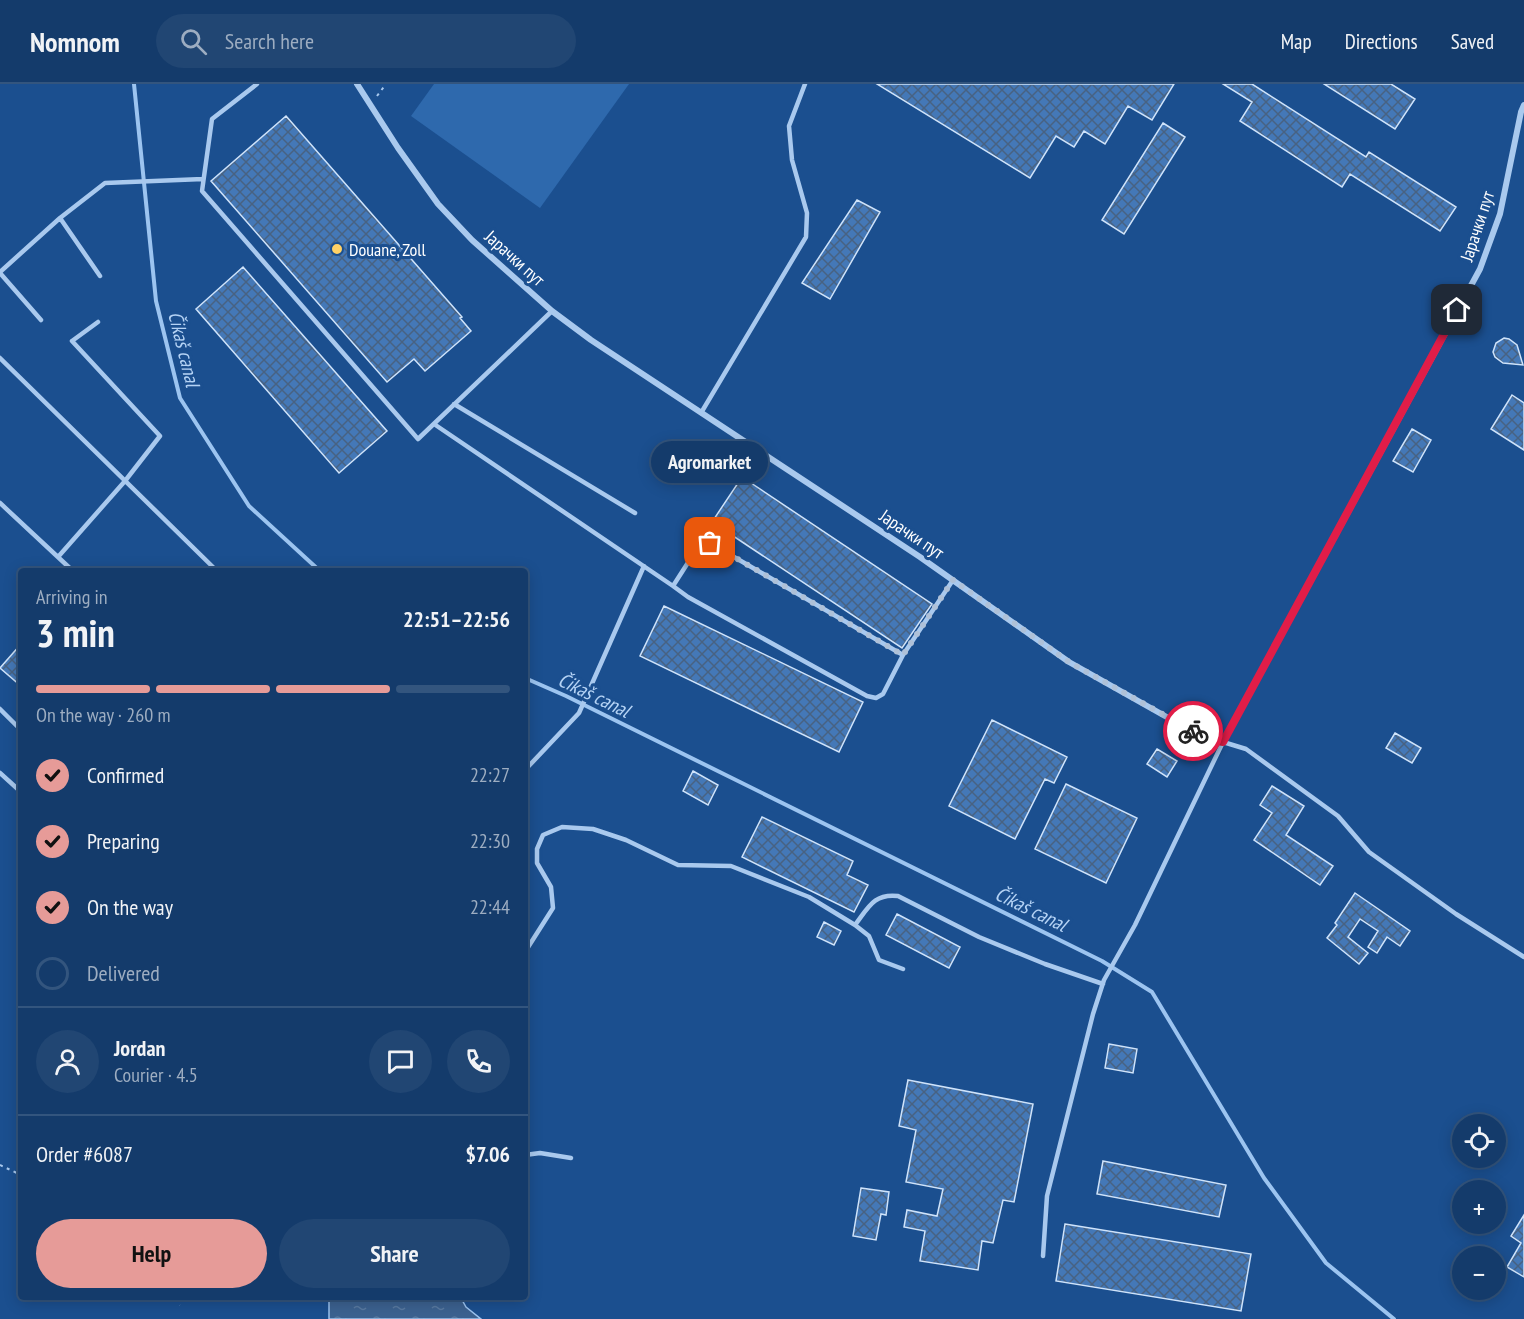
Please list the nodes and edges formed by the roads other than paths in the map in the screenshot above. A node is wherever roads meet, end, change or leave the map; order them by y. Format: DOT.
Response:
graph roads {
  1 [pos="257,84"];
  2 [pos="357,84"];
  3 [pos="805,84"];
  4 [pos="1524,105"];
  5 [pos="203,178"];
  6 [pos="60,218"];
  7 [pos="0,273"];
  8 [pos="100,276"];
  9 [pos="552,311"];
  10 [pos="41,320"];
  11 [pos="98,322"];
  12 [pos="0,358"];
  13 [pos="454,404"];
  14 [pos="702,413"];
  15 [pos="434,424"];
  16 [pos="125,481"];
  17 [pos="0,503"];
  18 [pos="635,513"];
  19 [pos="58,557"];
  20 [pos="644,566"];
  21 [pos="70,568"];
  22 [pos="214,568"];
  23 [pos="953,580"];
  24 [pos="673,586"];
  25 [pos="903,655"];
  26 [pos="0,709"];
  27 [pos="18,727"];
  28 [pos="1223,742"];
  29 [pos="528,767"];
  30 [pos="0,773"];
  31 [pos="18,789"];
  32 [pos="855,925"];
  33 [pos="528,947"];
  34 [pos="1524,957"];
  35 [pos="903,969"];
  36 [pos="1104,982"];
  37 [pos="528,1155"];
  38 [pos="571,1158"];
  39 [pos="1043,1256"];
  1 -- 5 [label="lane"];
  2 -- 9 [label="street, Јарачки пут"];
  3 -- 14 [label="lane"];
  4 -- 28 [label="street, Јарачки пут"];
  5 -- 6 [label="lane"];
  5 -- 15 [label="lane"];
  6 -- 7 [label="lane"];
  6 -- 8 [label="lane"];
  7 -- 10 [label="lane"];
  9 -- 13 [label="lane"];
  9 -- 14 [label="street, Јарачки пут"];
  11 -- 16 [label="lane"];
  12 -- 16 [label="lane"];
  13 -- 15 [label="lane"];
  13 -- 18 [label="lane"];
  14 -- 23 [label="street, Јарачки пут"];
  15 -- 20 [label="lane"];
  16 -- 19 [label="lane"];
  16 -- 22 [label="lane"];
  17 -- 19 [label="lane"];
  19 -- 21 [label="lane"];
  20 -- 24 [label="lane"];
  20 -- 29 [label="lane"];
  23 -- 25 [label="lane"];
  23 -- 28 [label="street, Јарачки пут"];
  24 -- 25 [label="lane"];
  24 -- 25 [label="lane"];
  26 -- 27 [label="lane"];
  28 -- 34 [label="lane"];
  28 -- 36 [label="lane"];
  30 -- 31 [label="lane"];
  32 -- 33 [label="lane"];
  32 -- 35 [label="lane"];
  32 -- 36 [label="lane"];
  36 -- 39 [label="lane"];
  37 -- 38 [label="lane"];
}
